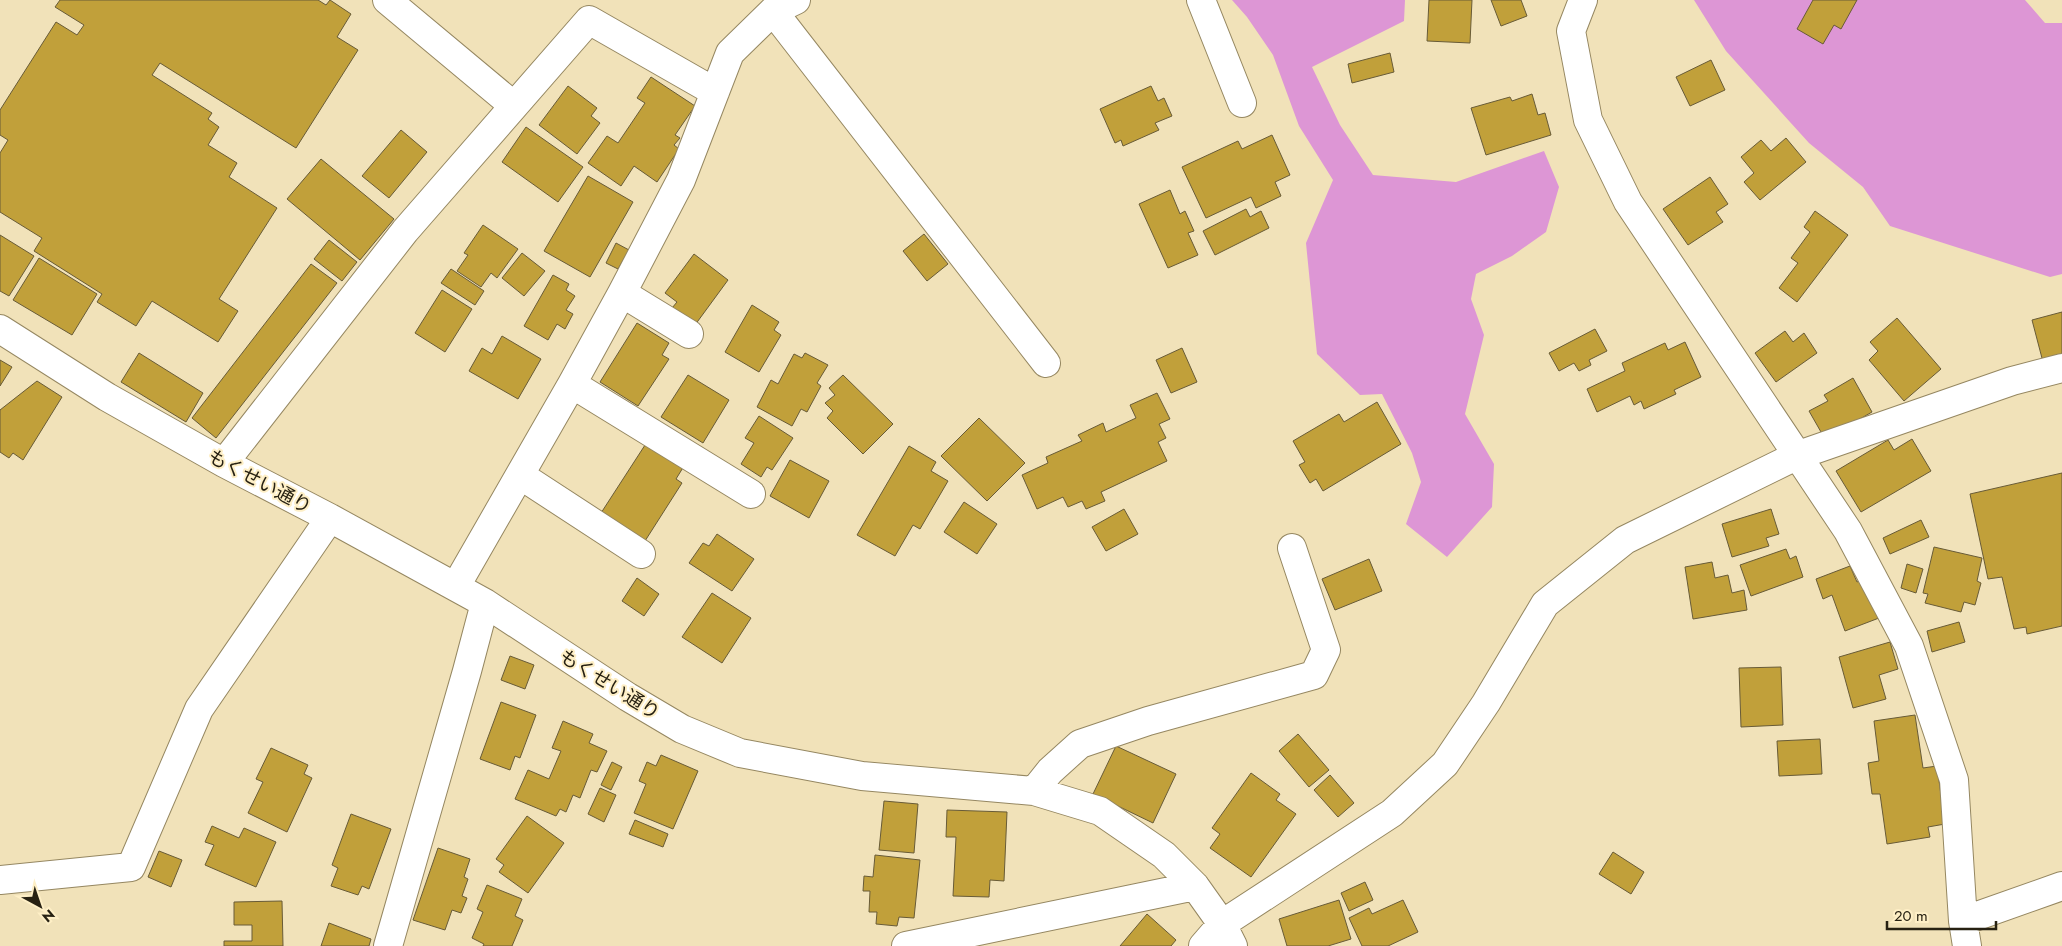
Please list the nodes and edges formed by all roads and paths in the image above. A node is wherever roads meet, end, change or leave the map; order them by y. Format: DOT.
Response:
graph roads {
  1 [pos="387,0"];
  2 [pos="1201,0"];
  3 [pos="1583,0"];
  4 [pos="784,6"];
  5 [pos="715,92"];
  6 [pos="1242,103"];
  7 [pos="514,106"];
  8 [pos="622,293"];
  9 [pos="0,329"];
  10 [pos="689,334"];
  11 [pos="1046,363"];
  12 [pos="2062,368"];
  13 [pos="572,384"];
  14 [pos="1796,456"];
  15 [pos="224,463"];
  16 [pos="520,475"];
  17 [pos="751,494"];
  18 [pos="330,518"];
  19 [pos="1292,548"];
  20 [pos="641,554"];
  21 [pos="456,586"];
  22 [pos="485,602"];
  23 [pos="1034,792"];
  24 [pos="0,880"];
  25 [pos="1195,886"];
  26 [pos="2062,886"];
  27 [pos="1965,934"];
  28 [pos="1228,935"];
  29 [pos="388,946"];
  30 [pos="906,946"];
  31 [pos="1203,946"];
  1 -- 7 [label="street"];
  2 -- 6 [label="street"];
  3 -- 14 [label="street"];
  4 -- 5 [label="street"];
  4 -- 11 [label="street"];
  5 -- 7 [label="street"];
  5 -- 8 [label="street"];
  7 -- 15 [label="street"];
  8 -- 10 [label="street"];
  8 -- 13 [label="street"];
  9 -- 15 [label="street, もくせい通り"];
  12 -- 14 [label="street"];
  13 -- 16 [label="street"];
  13 -- 17 [label="street"];
  14 -- 27 [label="street"];
  14 -- 28 [label="street"];
  15 -- 18 [label="street, もくせい通り"];
  16 -- 20 [label="street"];
  16 -- 21 [label="street"];
  18 -- 21 [label="street, もくせい通り"];
  18 -- 24 [label="street"];
  19 -- 23 [label="street"];
  21 -- 22 [label="street, もくせい通り"];
  22 -- 23 [label="street, もくせい通り"];
  22 -- 29 [label="street"];
  23 -- 25 [label="street, もくせい通り"];
  25 -- 28 [label="street, もくせい通り"];
  25 -- 30 [label="street"];
  26 -- 27 [label="street"];
  28 -- 31 [label="street"];
}
